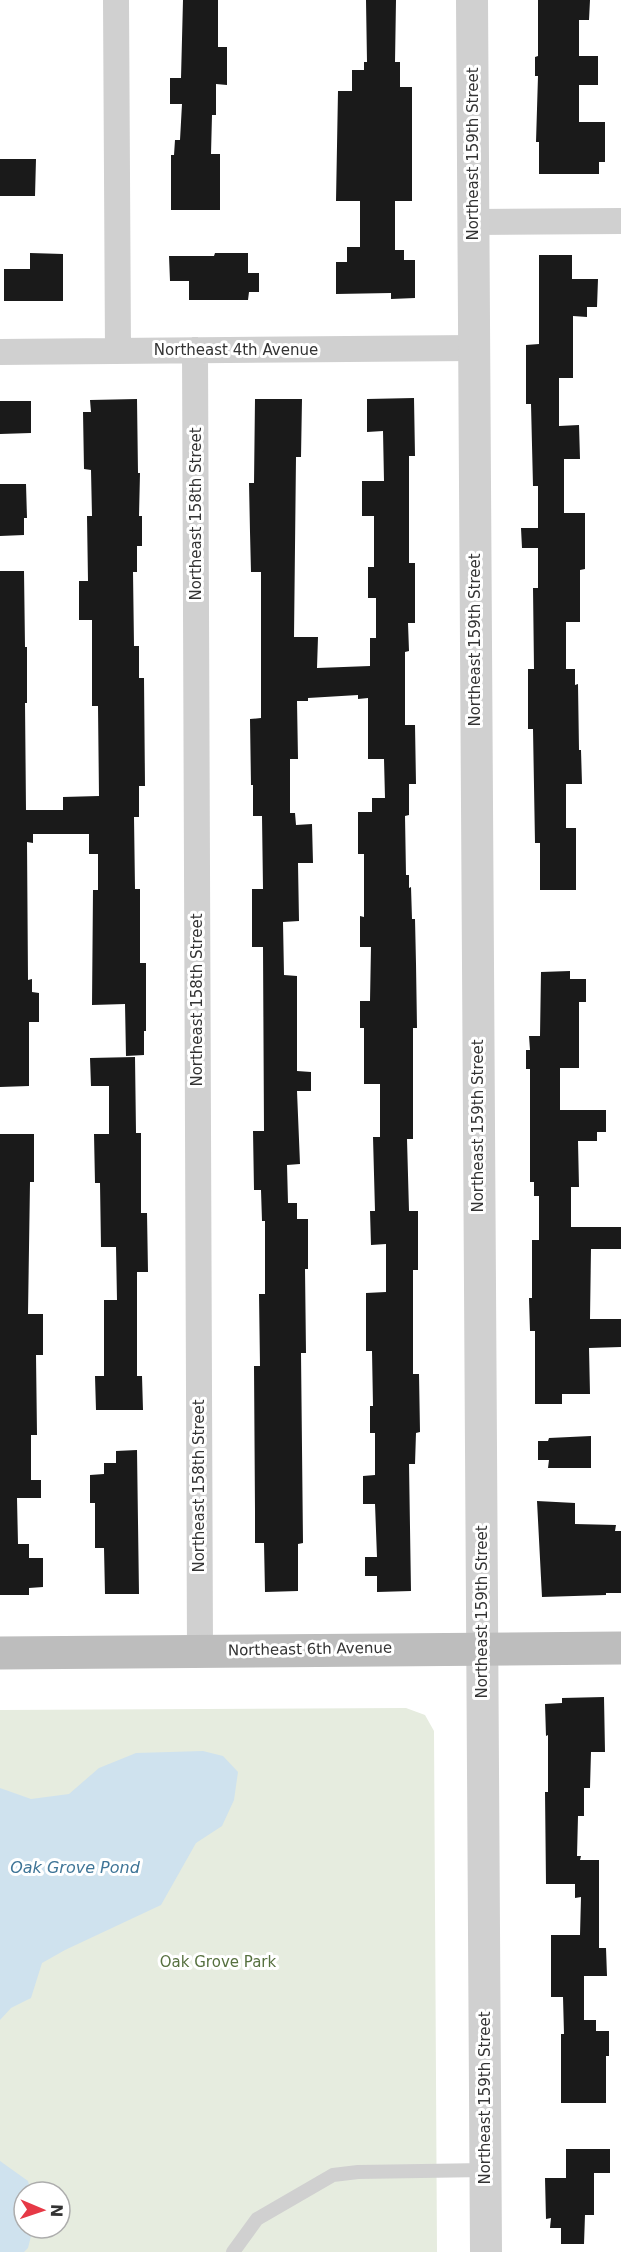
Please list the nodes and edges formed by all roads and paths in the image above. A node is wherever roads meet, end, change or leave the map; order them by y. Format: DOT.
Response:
graph roads {
  1 [pos="116,0"];
  2 [pos="472,0"];
  3 [pos="473,222"];
  4 [pos="621,222"];
  5 [pos="473,348"];
  6 [pos="195,350"];
  7 [pos="118,351"];
  8 [pos="0,352"];
  9 [pos="482,1648"];
  10 [pos="621,1648"];
  11 [pos="200,1650"];
  12 [pos="0,1653"];
  13 [pos="485,2170"];
  14 [pos="233,2252"];
  15 [pos="486,2252"];
  1 -- 7 [label="street"];
  2 -- 3 [label="street, Northeast 159th Street"];
  3 -- 4 [label="street"];
  3 -- 5 [label="street, Northeast 159th Street"];
  5 -- 6 [label="street, Northeast 4th Avenue"];
  5 -- 9 [label="street, Northeast 159th Street"];
  6 -- 7 [label="street, Northeast 4th Avenue"];
  6 -- 11 [label="street, Northeast 158th Street"];
  7 -- 8 [label="street, Northeast 4th Avenue"];
  9 -- 10 [label="main road, Northeast 6th Avenue"];
  9 -- 11 [label="main road, Northeast 6th Avenue"];
  9 -- 13 [label="street, Northeast 159th Street"];
  11 -- 12 [label="main road, Northeast 6th Avenue"];
  13 -- 14 [label="lane"];
  13 -- 15 [label="street, Northeast 159th Street"];
}
